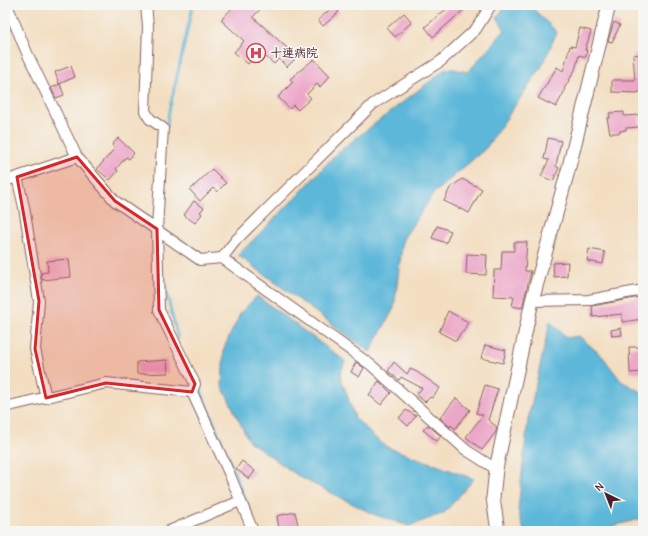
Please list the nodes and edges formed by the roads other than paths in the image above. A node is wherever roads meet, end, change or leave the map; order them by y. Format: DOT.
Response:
graph roads {
  1 [pos="7,5"];
  2 [pos="146,5"];
  3 [pos="491,5"];
  4 [pos="609,5"];
  5 [pos="77,157"];
  6 [pos="16,177"];
  7 [pos="5,181"];
  8 [pos="157,229"];
  9 [pos="222,258"];
  10 [pos="643,290"];
  11 [pos="532,301"];
  12 [pos="192,392"];
  13 [pos="46,398"];
  14 [pos="5,407"];
  15 [pos="496,469"];
  16 [pos="240,501"];
  17 [pos="169,531"];
  18 [pos="253,531"];
  19 [pos="498,531"];
  1 -- 5 [label="street"];
  2 -- 8 [label="street"];
  3 -- 9 [label="street"];
  4 -- 11 [label="street"];
  5 -- 6 [label="street"];
  5 -- 8 [label="street"];
  6 -- 7 [label="street"];
  6 -- 13 [label="street"];
  8 -- 9 [label="street"];
  8 -- 12 [label="street"];
  9 -- 15 [label="street"];
  10 -- 11 [label="street"];
  11 -- 15 [label="street"];
  12 -- 13 [label="street"];
  12 -- 16 [label="street"];
  13 -- 14 [label="street"];
  15 -- 19 [label="street"];
  16 -- 17 [label="street"];
  16 -- 18 [label="street"];
}
